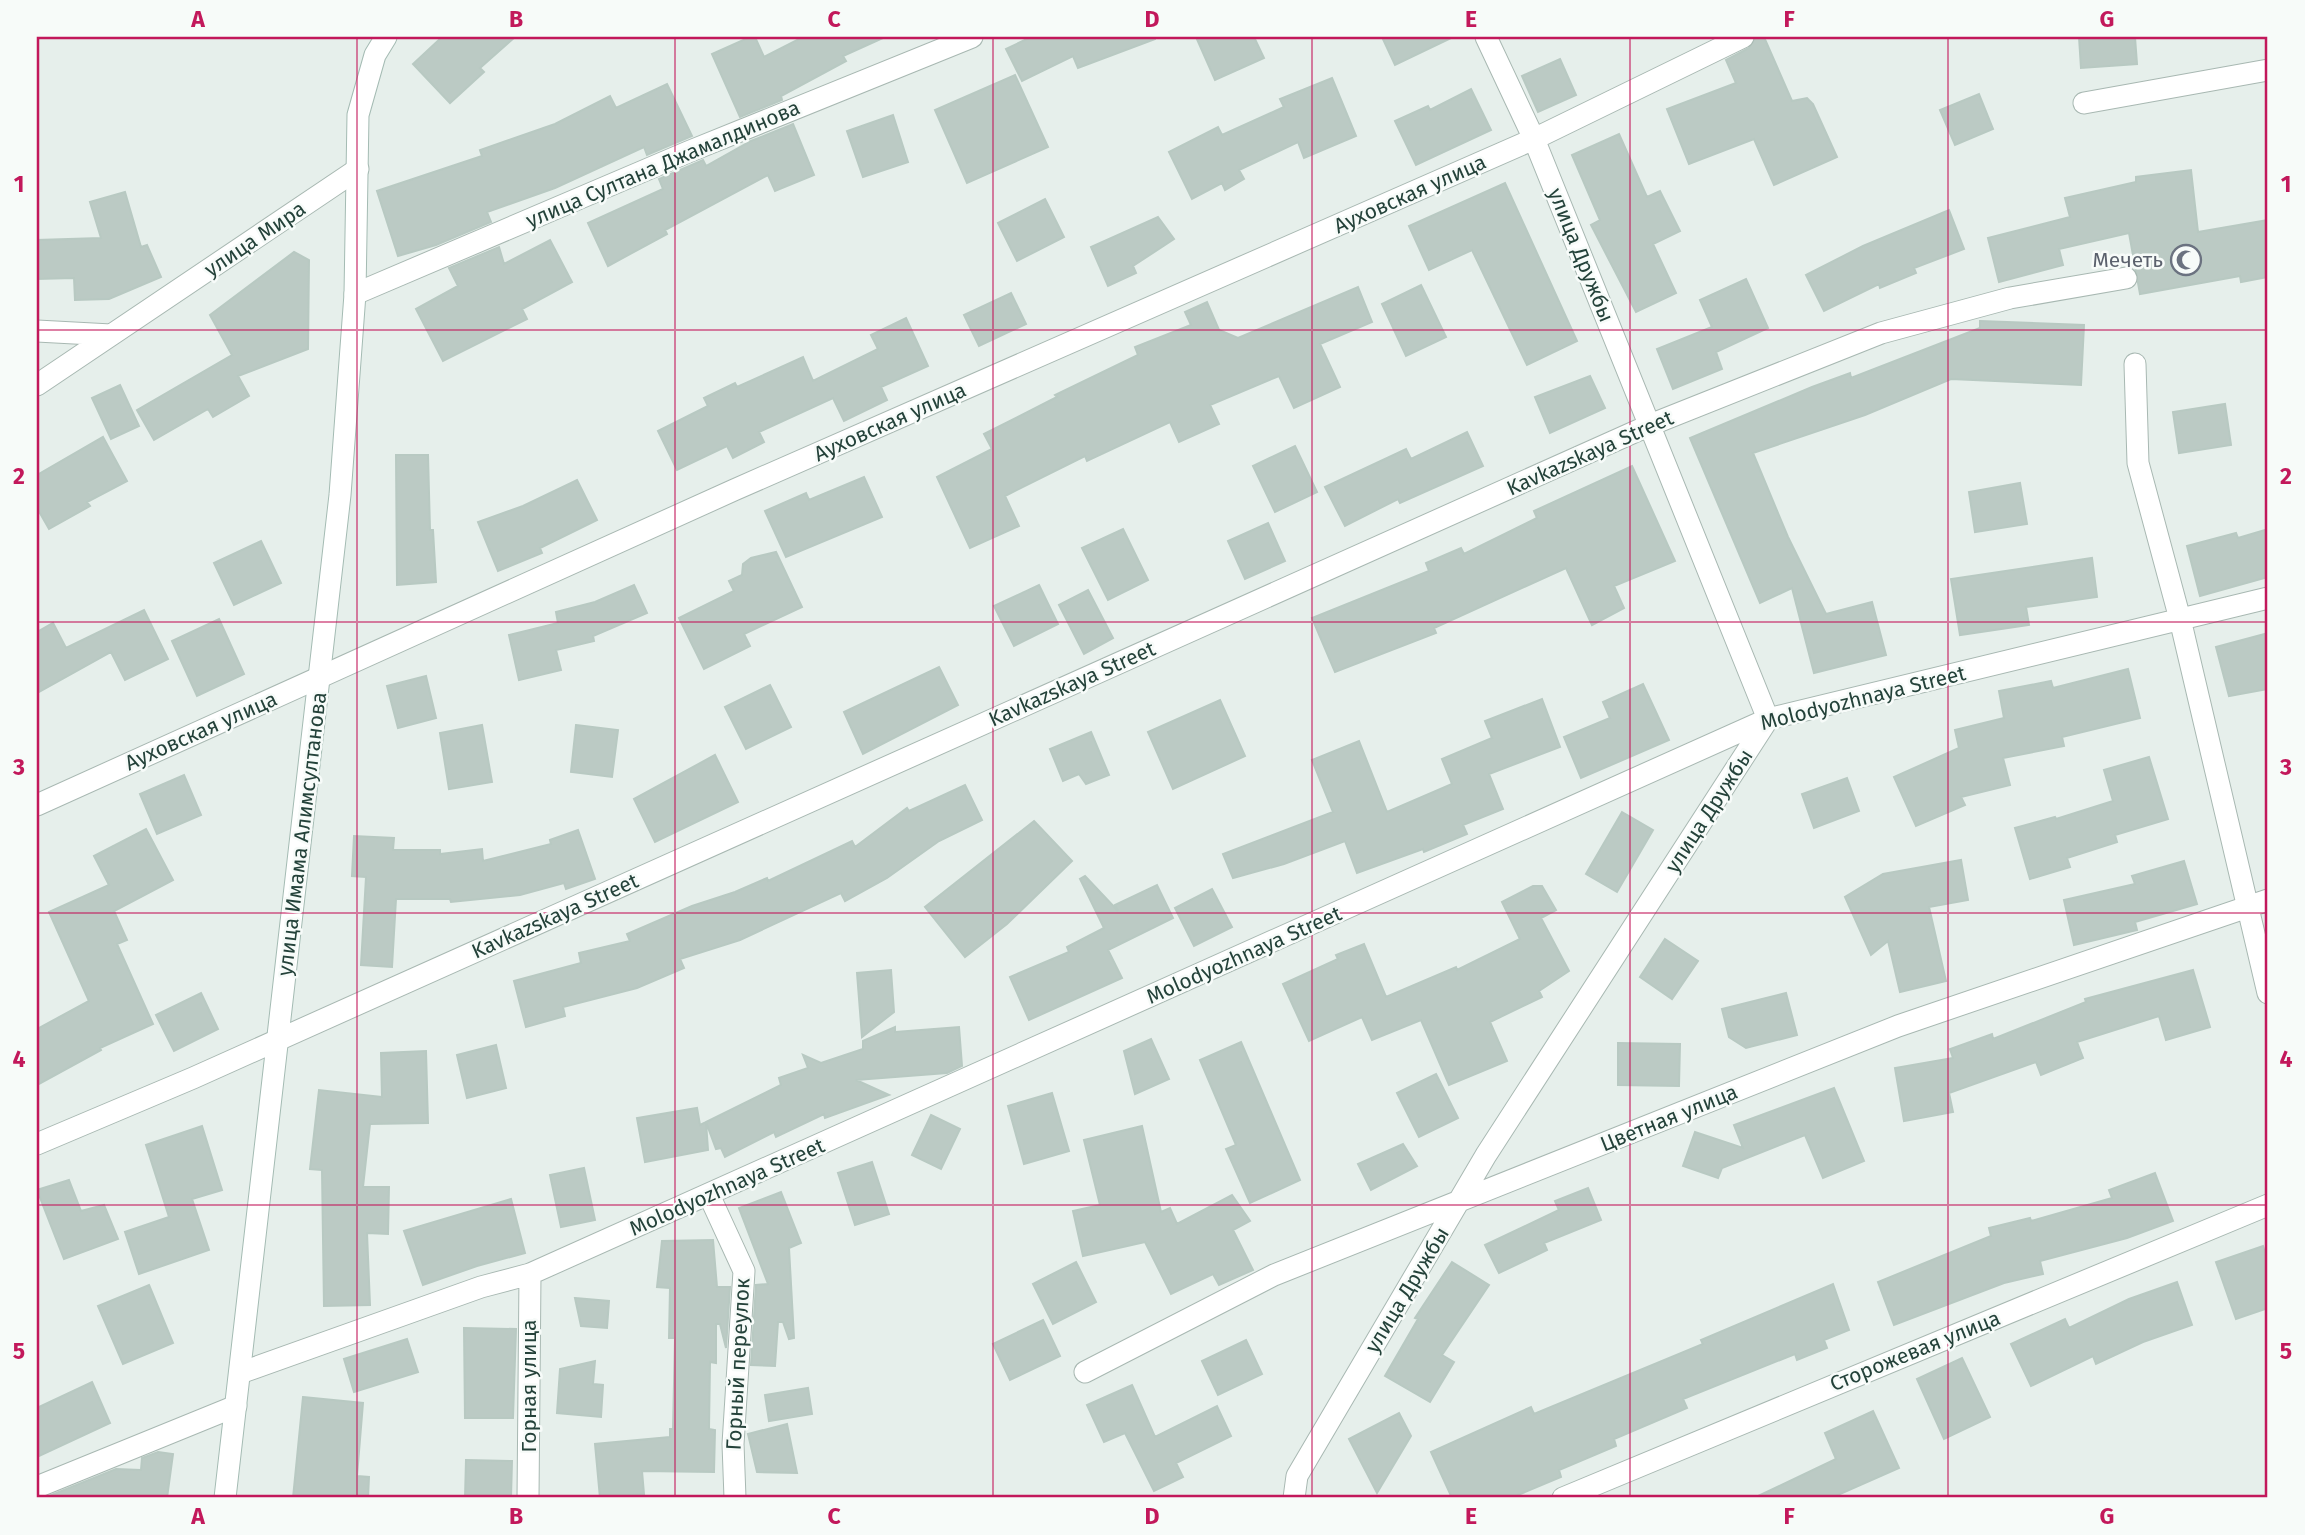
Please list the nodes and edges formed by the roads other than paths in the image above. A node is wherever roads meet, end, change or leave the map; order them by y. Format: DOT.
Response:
graph roads {
  1 [pos="386,37"];
  2 [pos="972,37"];
  3 [pos="1486,37"];
  4 [pos="1743,37"];
  5 [pos="2268,70"];
  6 [pos="2084,103"];
  7 [pos="1534,139"];
  8 [pos="358,169"];
  9 [pos="2126,278"];
  10 [pos="355,294"];
  11 [pos="37,331"];
  12 [pos="111,335"];
  13 [pos="2136,365"];
  14 [pos="37,386"];
  15 [pos="1650,425"];
  16 [pos="2268,598"];
  17 [pos="2180,620"];
  18 [pos="319,678"];
  19 [pos="1768,719"];
  20 [pos="37,806"];
  21 [pos="2258,904"];
  22 [pos="2268,993"];
  23 [pos="278,1041"];
  24 [pos="37,1144"];
  25 [pos="709,1195"];
  26 [pos="1459,1202"];
  27 [pos="2268,1205"];
  28 [pos="530,1274"];
  29 [pos="1085,1372"];
  30 [pos="240,1373"];
  31 [pos="236,1405"];
  32 [pos="37,1487"];
  33 [pos="225,1498"];
  34 [pos="528,1498"];
  35 [pos="735,1498"];
  36 [pos="1294,1498"];
  37 [pos="1563,1498"];
  1 -- 8 [label="street"];
  2 -- 10 [label="street, улица Султана Джамалдинова"];
  3 -- 7 [label="street, улица Дружбы"];
  4 -- 7 [label="street, Ауховская улица"];
  5 -- 6 [label="street"];
  7 -- 15 [label="street, улица Дружбы"];
  7 -- 18 [label="street, Ауховская улица"];
  8 -- 10 [label="street, улица Имама Алимсултанова"];
  8 -- 12 [label="street, улица Мира"];
  9 -- 15 [label="street, Kavkazskaya Street"];
  10 -- 18 [label="street, улица Имама Алимсултанова"];
  11 -- 12 [label="street"];
  12 -- 14 [label="street, улица Мира"];
  13 -- 17 [label="street"];
  15 -- 19 [label="street, улица Дружбы"];
  15 -- 23 [label="street, Kavkazskaya Street"];
  16 -- 17 [label="street, Molodyozhnaya Street"];
  17 -- 19 [label="street, Molodyozhnaya Street"];
  17 -- 21 [label="street"];
  18 -- 20 [label="street, Ауховская улица"];
  18 -- 23 [label="street, улица Имама Алимсултанова"];
  19 -- 25 [label="street, Molodyozhnaya Street"];
  19 -- 26 [label="street, улица Дружбы"];
  21 -- 22 [label="street"];
  21 -- 26 [label="street, Цветная улица"];
  23 -- 24 [label="street, Kavkazskaya Street"];
  23 -- 30 [label="street, улица Имама Алимсултанова"];
  25 -- 28 [label="street, Molodyozhnaya Street"];
  25 -- 35 [label="street, Горный переулок"];
  26 -- 29 [label="street, Цветная улица"];
  26 -- 36 [label="street, улица Дружбы"];
  27 -- 37 [label="street, Сторожевая улица"];
  28 -- 30 [label="street, Molodyozhnaya Street"];
  28 -- 34 [label="street, Горная улица"];
  30 -- 31 [label="street, улица Имама Алимсултанова"];
  31 -- 32 [label="street"];
  31 -- 33 [label="street, улица Имама Алимсултанова"];
}
